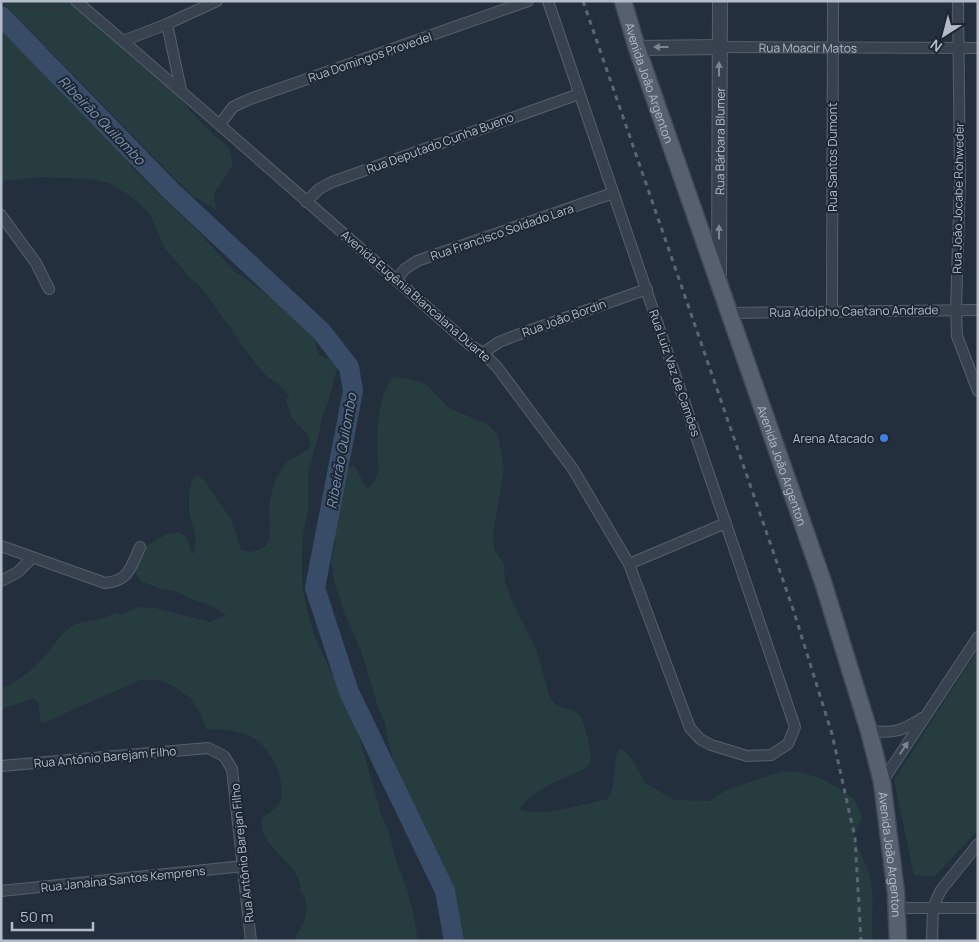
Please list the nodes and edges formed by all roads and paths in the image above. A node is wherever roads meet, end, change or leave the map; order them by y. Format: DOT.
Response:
graph roads {
  1 [pos="76,1"];
  2 [pos="217,1"];
  3 [pos="528,1"];
  4 [pos="548,1"];
  5 [pos="623,1"];
  6 [pos="720,1"];
  7 [pos="833,1"];
  8 [pos="958,1"];
  9 [pos="167,24"];
  10 [pos="123,41"];
  11 [pos="720,47"];
  12 [pos="958,47"];
  13 [pos="637,48"];
  14 [pos="832,48"];
  15 [pos="978,48"];
  16 [pos="181,90"];
  17 [pos="579,94"];
  18 [pos="220,124"];
  19 [pos="613,193"];
  20 [pos="306,202"];
  21 [pos="1,215"];
  22 [pos="396,280"];
  23 [pos="719,281"];
  24 [pos="647,288"];
  25 [pos="49,289"];
  26 [pos="956,309"];
  27 [pos="978,310"];
  28 [pos="832,312"];
  29 [pos="731,313"];
  30 [pos="483,353"];
  31 [pos="978,392"];
  32 [pos="726,524"];
  33 [pos="1,546"];
  34 [pos="140,547"];
  35 [pos="32,558"];
  36 [pos="629,564"];
  37 [pos="1,581"];
  38 [pos="978,637"];
  39 [pos="927,714"];
  40 [pos="869,730"];
  41 [pos="788,744"];
  42 [pos="208,748"];
  43 [pos="1,766"];
  44 [pos="882,782"];
  45 [pos="978,844"];
  46 [pos="244,866"];
  47 [pos="1,891"];
  48 [pos="932,907"];
  49 [pos="897,908"];
  50 [pos="978,908"];
  51 [pos="251,941"];
  52 [pos="898,941"];
  53 [pos="932,941"];
  1 -- 10 [label="street, Avenida Eugênia Biancalana Duarte"];
  2 -- 9 [label="street"];
  3 -- 18 [label="street, Rua Domingos Provedel"];
  4 -- 17 [label="street, Rua Luiz Vaz de Camões"];
  5 -- 13 [label="main road, Avenida João Argenton"];
  6 -- 11 [label="street, Rua Bárbara Blumer"];
  7 -- 14 [label="street, Rua Santos Dumont"];
  8 -- 12 [label="street, Rua João Jocabe Rohweder"];
  9 -- 10 [label="street"];
  9 -- 16 [label="street"];
  10 -- 16 [label="street, Avenida Eugênia Biancalana Duarte"];
  11 -- 13 [label="street, Rua Moacir Matos, one-way"];
  11 -- 14 [label="street, Rua Moacir Matos"];
  23 -- 11 [label="street, Rua Bárbara Blumer, one-way"];
  12 -- 14 [label="street, Rua Moacir Matos"];
  12 -- 15 [label="street, Rua Moacir Matos"];
  12 -- 26 [label="street, Rua João Jocabe Rohweder"];
  13 -- 23 [label="main road, Avenida João Argenton"];
  14 -- 28 [label="street, Rua Santos Dumont"];
  16 -- 18 [label="street, Avenida Eugênia Biancalana Duarte"];
  17 -- 19 [label="street, Rua Luiz Vaz de Camões"];
  17 -- 20 [label="street, Rua Deputado Cunha Bueno"];
  18 -- 20 [label="street, Avenida Eugênia Biancalana Duarte"];
  19 -- 22 [label="street, Rua Francisco Soldado Lara"];
  19 -- 24 [label="street, Rua Luiz Vaz de Camões"];
  20 -- 22 [label="street, Avenida Eugênia Biancalana Duarte"];
  21 -- 25 [label="street"];
  22 -- 30 [label="street, Avenida Eugênia Biancalana Duarte"];
  23 -- 29 [label="main road, Avenida João Argenton"];
  24 -- 30 [label="street, Rua João Bordin"];
  24 -- 32 [label="street, Rua Luiz Vaz de Camões"];
  26 -- 27 [label="street, Rua Adolpho Caetano Andrade"];
  26 -- 28 [label="street, Rua Adolpho Caetano Andrade"];
  26 -- 31 [label="street, Rua João Jocabe Rohweder"];
  28 -- 29 [label="street, Rua Adolpho Caetano Andrade"];
  29 -- 40 [label="main road, Avenida João Argenton"];
  30 -- 36 [label="street, Avenida Eugênia Biancalana Duarte"];
  32 -- 36 [label="street"];
  32 -- 41 [label="street, Rua Luiz Vaz de Camões"];
  33 -- 35 [label="street"];
  34 -- 35 [label="street"];
  35 -- 37 [label="street"];
  36 -- 41 [label="street, Avenida Eugênia Biancalana Duarte"];
  38 -- 39 [label="street"];
  39 -- 40 [label="street"];
  44 -- 39 [label="street, one-way"];
  40 -- 44 [label="main road, Avenida João Argenton"];
  42 -- 43 [label="street, Rua Antônio Barejam Filho"];
  42 -- 46 [label="street, Rua Antônio Barejan Filho"];
  44 -- 49 [label="main road, Avenida João Argenton"];
  45 -- 48 [label="street"];
  46 -- 47 [label="street, Rua Janaína Santos Kemprens"];
  46 -- 51 [label="street, Rua Antônio Barejan Filho"];
  48 -- 49 [label="street"];
  48 -- 50 [label="street"];
  48 -- 53 [label="street"];
  49 -- 52 [label="main road, Avenida João Argenton"];
}
